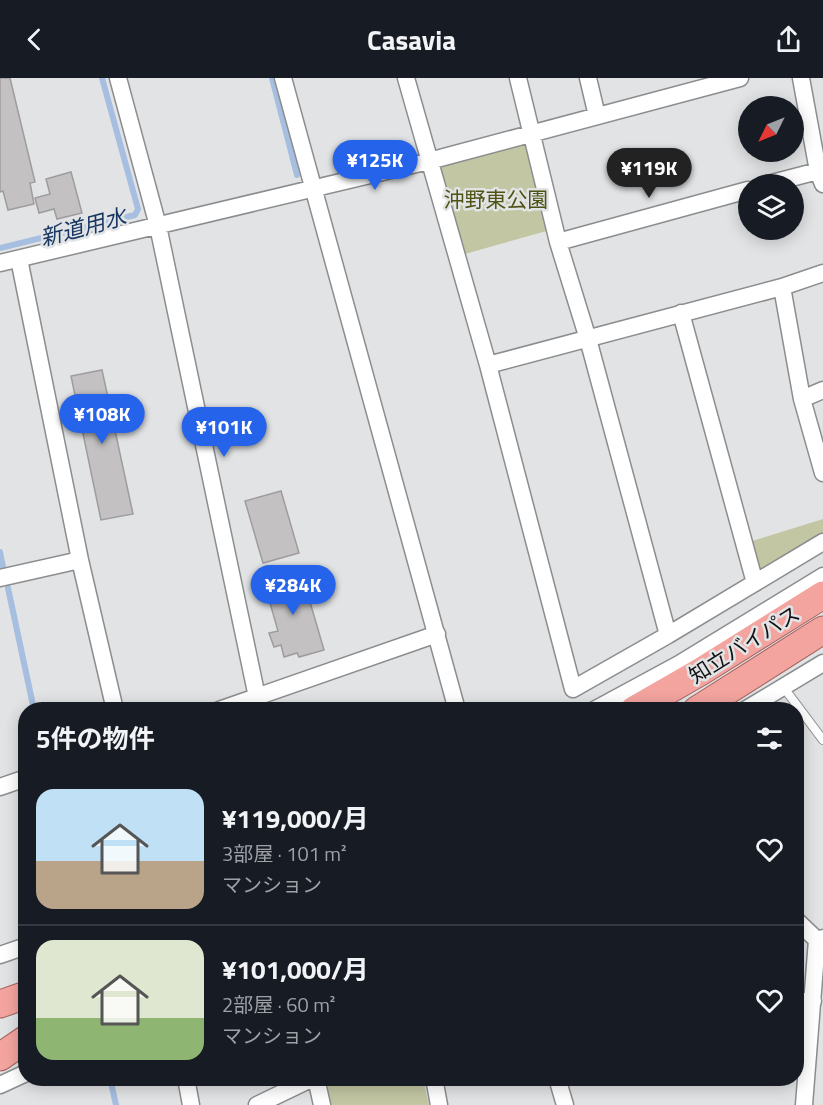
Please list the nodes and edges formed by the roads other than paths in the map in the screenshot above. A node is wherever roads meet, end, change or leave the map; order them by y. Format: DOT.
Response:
graph roads {
  1 [pos="118,78"];
  2 [pos="283,78"];
  3 [pos="406,78"];
  4 [pos="518,78"];
  5 [pos="588,78"];
  6 [pos="740,78"];
  7 [pos="801,78"];
  8 [pos="597,116"];
  9 [pos="532,133"];
  10 [pos="429,161"];
  11 [pos="821,177"];
  12 [pos="804,179"];
  13 [pos="313,189"];
  14 [pos="738,193"];
  15 [pos="158,226"];
  16 [pos="558,242"];
  17 [pos="19,259"];
  18 [pos="0,263"];
  19 [pos="823,273"];
  20 [pos="782,287"];
  21 [pos="681,313"];
  22 [pos="588,339"];
  23 [pos="488,365"];
  24 [pos="823,390"];
  25 [pos="802,399"];
  26 [pos="823,473"];
  27 [pos="823,542"];
  28 [pos="80,560"];
  29 [pos="823,576"];
  30 [pos="0,578"];
  31 [pos="755,583"];
  32 [pos="823,595"];
  33 [pos="823,630"];
  34 [pos="437,634"];
  35 [pos="668,635"];
  36 [pos="823,663"];
  37 [pos="784,688"];
  38 [pos="256,696"];
  39 [pos="113,702"];
  40 [pos="240,702"];
  41 [pos="456,702"];
  42 [pos="609,702"];
  43 [pos="648,702"];
  44 [pos="710,702"];
  45 [pos="759,702"];
  46 [pos="794,702"];
  47 [pos="804,715"];
  48 [pos="823,740"];
  49 [pos="18,781"];
  50 [pos="0,787"];
  51 [pos="804,926"];
  52 [pos="820,939"];
  53 [pos="18,949"];
  54 [pos="0,955"];
  55 [pos="0,993"];
  56 [pos="18,993"];
  57 [pos="18,996"];
  58 [pos="805,1001"];
  59 [pos="0,1004"];
  60 [pos="18,1032"];
  61 [pos="0,1039"];
  62 [pos="18,1045"];
  63 [pos="0,1057"];
  64 [pos="18,1077"];
  65 [pos="0,1085"];
  66 [pos="187,1086"];
  67 [pos="298,1086"];
  68 [pos="317,1086"];
  69 [pos="435,1086"];
  70 [pos="559,1086"];
  71 [pos="191,1105"];
  72 [pos="257,1105"];
  73 [pos="322,1105"];
  74 [pos="439,1105"];
  75 [pos="565,1105"];
  76 [pos="804,1105"];
  1 -- 15 [label="street"];
  2 -- 13 [label="street"];
  3 -- 10 [label="street"];
  4 -- 9 [label="street"];
  5 -- 8 [label="street"];
  6 -- 8 [label="street"];
  7 -- 11 [label="street"];
  8 -- 9 [label="street"];
  9 -- 10 [label="street"];
  9 -- 16 [label="street"];
  10 -- 13 [label="street"];
  10 -- 23 [label="street"];
  11 -- 12 [label="street"];
  13 -- 15 [label="street"];
  13 -- 34 [label="street"];
  14 -- 16 [label="street"];
  15 -- 17 [label="street"];
  15 -- 38 [label="street"];
  16 -- 22 [label="street"];
  17 -- 18 [label="street"];
  17 -- 28 [label="street"];
  19 -- 20 [label="street"];
  20 -- 21 [label="street"];
  20 -- 25 [label="street"];
  21 -- 22 [label="street"];
  21 -- 31 [label="street"];
  22 -- 23 [label="street"];
  22 -- 35 [label="street"];
  23 -- 35 [label="street"];
  24 -- 25 [label="street"];
  25 -- 26 [label="street"];
  27 -- 31 [label="street"];
  28 -- 30 [label="street"];
  28 -- 39 [label="street"];
  29 -- 42 [label="street"];
  31 -- 35 [label="street"];
  32 -- 43 [label="highway, 知立バイパス"];
  33 -- 44 [label="highway, 知立バイパス"];
  34 -- 38 [label="street"];
  34 -- 41 [label="street"];
  36 -- 37 [label="street"];
  37 -- 45 [label="street"];
  37 -- 46 [label="lane"];
  38 -- 40 [label="street"];
  47 -- 48 [label="lane"];
  49 -- 50 [label="street"];
  51 -- 52 [label="street"];
  52 -- 58 [label="street"];
  53 -- 54 [label="street"];
  55 -- 56 [label="highway"];
  57 -- 59 [label="highway"];
  58 -- 76 [label="street"];
  60 -- 61 [label="highway"];
  62 -- 63 [label="highway"];
  64 -- 65 [label="street"];
  66 -- 71 [label="street"];
  67 -- 72 [label="street"];
  68 -- 73 [label="street"];
  69 -- 74 [label="street"];
  70 -- 75 [label="street"];
}
